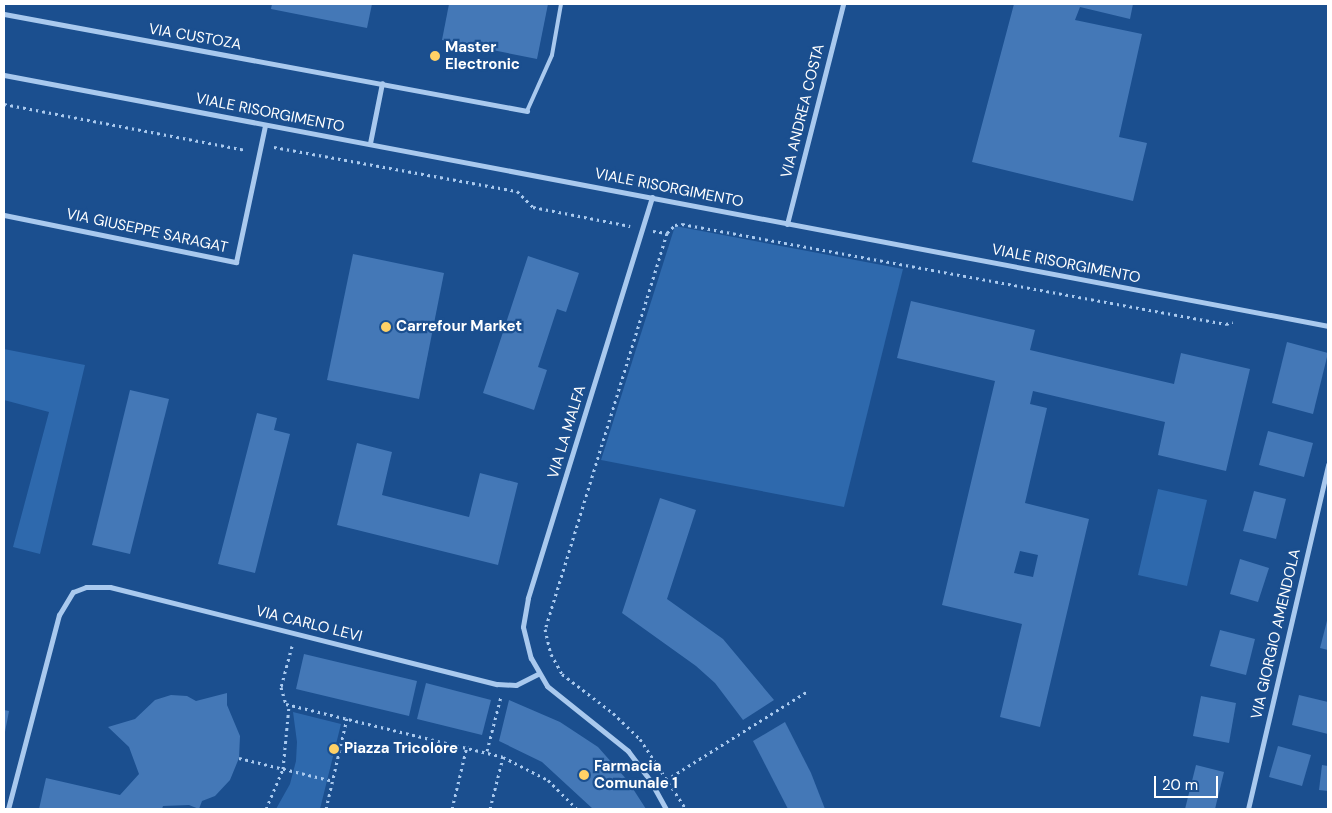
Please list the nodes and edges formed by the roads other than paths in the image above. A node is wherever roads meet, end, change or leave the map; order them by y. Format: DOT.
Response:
graph roads {
  1 [pos="561,4"];
  2 [pos="843,4"];
  3 [pos="4,14"];
  4 [pos="4,75"];
  5 [pos="382,83"];
  6 [pos="527,111"];
  7 [pos="265,125"];
  8 [pos="370,144"];
  9 [pos="652,197"];
  10 [pos="4,215"];
  11 [pos="787,224"];
  12 [pos="1328,326"];
  13 [pos="1328,464"];
  14 [pos="538,674"];
  15 [pos="8,809"];
  16 [pos="666,809"];
  17 [pos="1248,809"];
  1 -- 6 [label="lane"];
  2 -- 11 [label="street, VIA ANDREA COSTA"];
  3 -- 5 [label="street, VIA CUSTOZA"];
  4 -- 7 [label="street, VIALE RISORGIMENTO"];
  5 -- 6 [label="street, VIA CUSTOZA"];
  5 -- 8 [label="street"];
  7 -- 8 [label="street, VIALE RISORGIMENTO"];
  7 -- 10 [label="street, VIA GIUSEPPE SARAGAT"];
  8 -- 9 [label="street, VIALE RISORGIMENTO"];
  9 -- 11 [label="street, VIALE RISORGIMENTO"];
  9 -- 14 [label="street, VIA LA MALFA"];
  11 -- 12 [label="street, VIALE RISORGIMENTO"];
  13 -- 17 [label="street, VIA GIORGIO AMENDOLA"];
  14 -- 15 [label="street, VIA CARLO LEVI"];
  14 -- 16 [label="street, VIA LA MALFA"];
}
